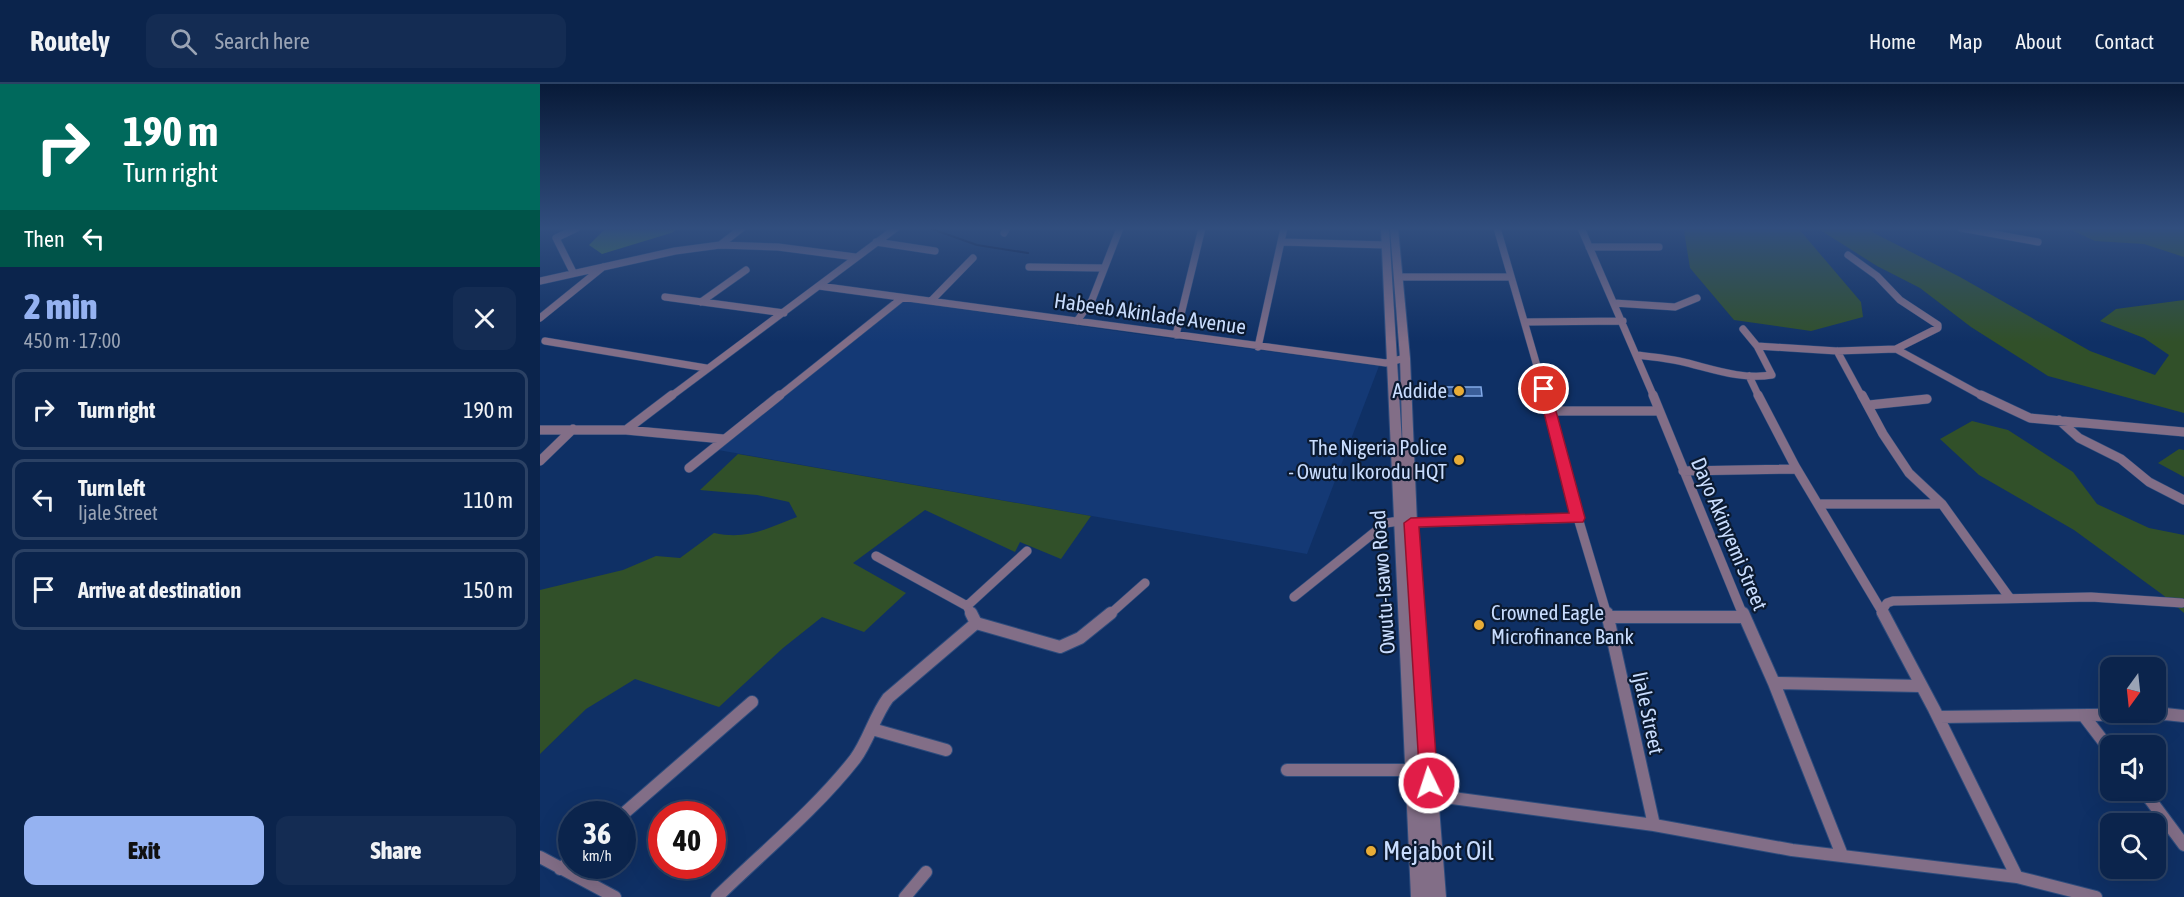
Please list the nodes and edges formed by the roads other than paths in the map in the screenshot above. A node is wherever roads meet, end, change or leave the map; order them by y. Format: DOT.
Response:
graph roads {
  1 [pos="570,266"];
  2 [pos="601,266"];
  3 [pos="604,266"];
  4 [pos="844,266"];
  5 [pos="965,266"];
  6 [pos="1193,266"];
  7 [pos="1277,266"];
  8 [pos="1388,266"];
  9 [pos="1398,266"];
  10 [pos="1507,266"];
  11 [pos="1597,266"];
  12 [pos="1863,266"];
  13 [pos="1029,267"];
  14 [pos="1104,268"];
  15 [pos="746,270"];
  16 [pos="573,272"];
  17 [pos="1399,277"];
  18 [pos="1510,277"];
  19 [pos="540,281"];
  20 [pos="819,286"];
  21 [pos="665,297"];
  22 [pos="902,298"];
  23 [pos="1697,298"];
  24 [pos="931,301"];
  25 [pos="701,302"];
  26 [pos="1614,303"];
  27 [pos="784,313"];
  28 [pos="540,318"];
  29 [pos="1077,321"];
  30 [pos="1623,321"];
  31 [pos="1525,322"];
  32 [pos="1743,329"];
  33 [pos="1176,334"];
  34 [pos="545,341"];
  35 [pos="1757,346"];
  36 [pos="1258,347"];
  37 [pos="1896,350"];
  38 [pos="1837,351"];
  39 [pos="1637,355"];
  40 [pos="1398,360"];
  41 [pos="706,368"];
  42 [pos="1749,376"];
  43 [pos="1927,399"];
  44 [pos="1869,405"];
  45 [pos="1550,411"];
  46 [pos="1659,411"];
  47 [pos="2060,420"];
  48 [pos="573,429"];
  49 [pos="626,429"];
  50 [pos="540,430"];
  51 [pos="2184,432"];
  52 [pos="723,439"];
  53 [pos="540,461"];
  54 [pos="688,468"];
  55 [pos="1796,469"];
  56 [pos="1683,471"];
  57 [pos="2184,500"];
  58 [pos="1819,504"];
  59 [pos="1942,504"];
  60 [pos="1578,518"];
  61 [pos="1405,522"];
  62 [pos="1027,551"];
  63 [pos="876,556"];
  64 [pos="1145,583"];
  65 [pos="1294,597"];
  66 [pos="2009,597"];
  67 [pos="2182,603"];
  68 [pos="967,606"];
  69 [pos="1881,612"];
  70 [pos="1608,617"];
  71 [pos="1744,617"];
  72 [pos="976,623"];
  73 [pos="1774,682"];
  74 [pos="1920,686"];
  75 [pos="752,702"];
  76 [pos="2084,716"];
  77 [pos="2184,716"];
  78 [pos="1939,717"];
  79 [pos="872,729"];
  80 [pos="2100,737"];
  81 [pos="946,750"];
  82 [pos="1287,770"];
  83 [pos="1415,770"];
  84 [pos="1430,795"];
  85 [pos="2151,801"];
  86 [pos="636,802"];
  87 [pos="1654,825"];
  88 [pos="2184,845"];
  89 [pos="1842,855"];
  90 [pos="540,857"];
  91 [pos="558,868"];
  92 [pos="926,872"];
  93 [pos="2017,877"];
  94 [pos="580,879"];
  95 [pos="615,897"];
  96 [pos="717,897"];
  97 [pos="905,897"];
  98 [pos="1420,897"];
  99 [pos="1437,897"];
  100 [pos="2096,897"];
  1 -- 16 [label="street"];
  2 -- 16 [label="street"];
  3 -- 28 [label="street"];
  4 -- 20 [label="street"];
  5 -- 24 [label="street"];
  6 -- 33 [label="street"];
  7 -- 36 [label="street"];
  8 -- 40 [label="street, Owutu-Isawo Road"];
  9 -- 17 [label="street, Owutu-Isawo Road"];
  10 -- 18 [label="street, Ijale Street"];
  11 -- 26 [label="street, Dayo Akinyemi Street"];
  12 -- 37 [label="street"];
  13 -- 14 [label="street"];
  14 -- 29 [label="street"];
  15 -- 25 [label="street"];
  16 -- 19 [label="street"];
  17 -- 18 [label="street"];
  17 -- 40 [label="street, Owutu-Isawo Road"];
  18 -- 31 [label="street, Ijale Street"];
  20 -- 22 [label="street, Habeeb Akinlade Avenue"];
  20 -- 27 [label="street"];
  21 -- 25 [label="street"];
  22 -- 24 [label="street, Habeeb Akinlade Avenue"];
  22 -- 52 [label="street"];
  23 -- 26 [label="street"];
  24 -- 29 [label="street, Habeeb Akinlade Avenue"];
  25 -- 27 [label="street"];
  26 -- 30 [label="street, Dayo Akinyemi Street"];
  27 -- 41 [label="street"];
  29 -- 33 [label="street, Habeeb Akinlade Avenue"];
  30 -- 31 [label="street"];
  30 -- 39 [label="street, Dayo Akinyemi Street"];
  31 -- 45 [label="street, Ijale Street"];
  32 -- 35 [label="street"];
  33 -- 36 [label="street, Habeeb Akinlade Avenue"];
  34 -- 41 [label="street"];
  35 -- 38 [label="street"];
  35 -- 42 [label="street"];
  36 -- 40 [label="street, Habeeb Akinlade Avenue"];
  37 -- 38 [label="street"];
  37 -- 47 [label="street"];
  38 -- 44 [label="street"];
  39 -- 42 [label="street"];
  39 -- 46 [label="street, Dayo Akinyemi Street"];
  40 -- 61 [label="street, Owutu-Isawo Road"];
  41 -- 49 [label="street"];
  42 -- 55 [label="street"];
  43 -- 44 [label="street"];
  44 -- 59 [label="street"];
  45 -- 46 [label="street"];
  45 -- 60 [label="street, Ijale Street"];
  46 -- 56 [label="street, Dayo Akinyemi Street"];
  47 -- 51 [label="street"];
  47 -- 57 [label="street"];
  48 -- 49 [label="street"];
  48 -- 50 [label="street"];
  48 -- 53 [label="street"];
  49 -- 52 [label="street"];
  52 -- 54 [label="street"];
  55 -- 56 [label="street"];
  55 -- 58 [label="street"];
  56 -- 71 [label="street, Dayo Akinyemi Street"];
  58 -- 59 [label="street"];
  58 -- 69 [label="street"];
  59 -- 66 [label="street"];
  60 -- 61 [label="street"];
  60 -- 70 [label="street, Ijale Street"];
  61 -- 65 [label="street"];
  61 -- 83 [label="street, Owutu-Isawo Road"];
  61 -- 84 [label="street, Owutu-Isawo Road"];
  62 -- 68 [label="street"];
  63 -- 68 [label="street"];
  64 -- 72 [label="street"];
  66 -- 67 [label="street"];
  66 -- 69 [label="street"];
  68 -- 72 [label="street"];
  69 -- 74 [label="street"];
  70 -- 71 [label="street"];
  70 -- 87 [label="street, Ijale Street"];
  71 -- 73 [label="street, Dayo Akinyemi Street"];
  72 -- 79 [label="street"];
  73 -- 74 [label="street"];
  73 -- 89 [label="street, Dayo Akinyemi Street"];
  74 -- 78 [label="street"];
  75 -- 86 [label="street"];
  76 -- 77 [label="street"];
  76 -- 78 [label="street"];
  76 -- 80 [label="street"];
  78 -- 93 [label="street"];
  79 -- 81 [label="street"];
  79 -- 96 [label="street"];
  82 -- 83 [label="street"];
  83 -- 98 [label="street, Owutu-Isawo Road"];
  84 -- 87 [label="street"];
  84 -- 99 [label="street, Owutu-Isawo Road"];
  85 -- 88 [label="street"];
  87 -- 89 [label="street"];
  89 -- 93 [label="street"];
  90 -- 91 [label="street"];
  92 -- 97 [label="street"];
  93 -- 100 [label="street"];
  94 -- 95 [label="street"];
}
